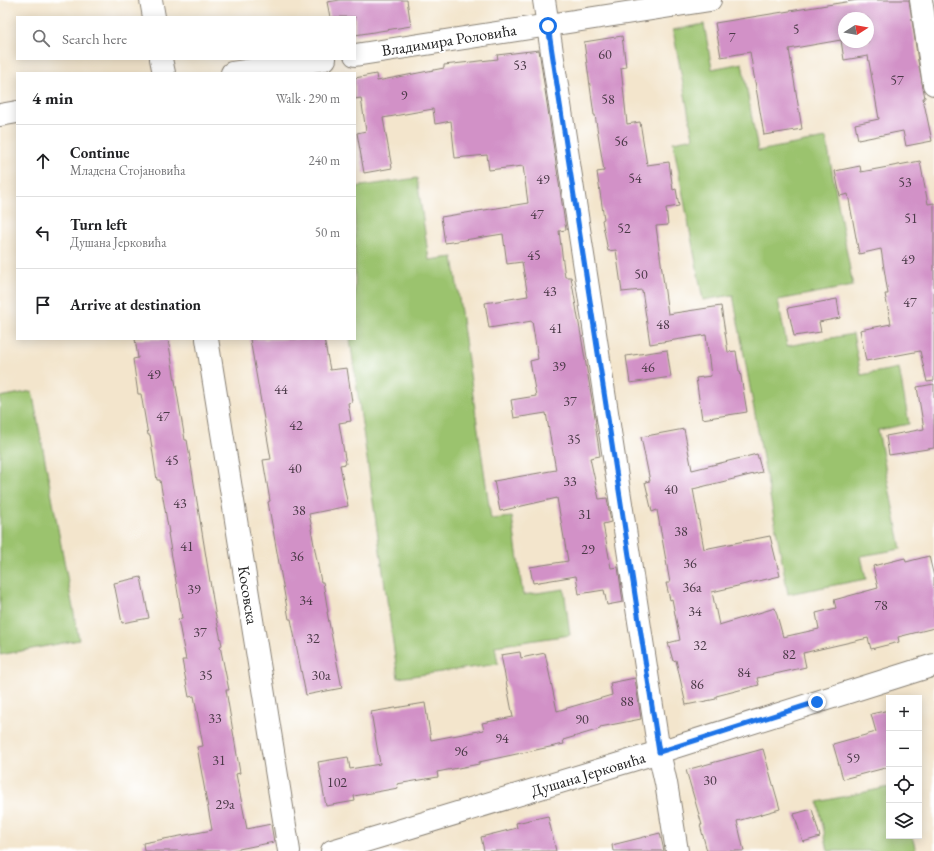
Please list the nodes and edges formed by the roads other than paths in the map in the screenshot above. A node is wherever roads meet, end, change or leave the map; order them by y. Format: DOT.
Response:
graph roads {
  1 [pos="152,0"];
  2 [pos="544,0"];
  3 [pos="710,0"];
  4 [pos="921,0"];
  5 [pos="154,16"];
  6 [pos="548,26"];
  7 [pos="356,54"];
  8 [pos="161,60"];
  9 [pos="318,60"];
  10 [pos="164,72"];
  11 [pos="239,72"];
  12 [pos="934,84"];
  13 [pos="16,112"];
  14 [pos="0,115"];
  15 [pos="207,340"];
  16 [pos="934,664"];
  17 [pos="659,752"];
  18 [pos="289,851"];
  19 [pos="332,851"];
  20 [pos="677,851"];
  1 -- 5 [label="street"];
  2 -- 6 [label="street"];
  3 -- 6 [label="street, Владимира Роловића"];
  4 -- 12 [label="street"];
  6 -- 7 [label="street, Владимира Роловића"];
  6 -- 17 [label="street"];
  8 -- 10 [label="street"];
  9 -- 11 [label="street"];
  13 -- 14 [label="street"];
  15 -- 18 [label="street, Косовска"];
  16 -- 17 [label="street, Душана Јерковића"];
  17 -- 19 [label="street, Душана Јерковића"];
  17 -- 20 [label="street"];
}
